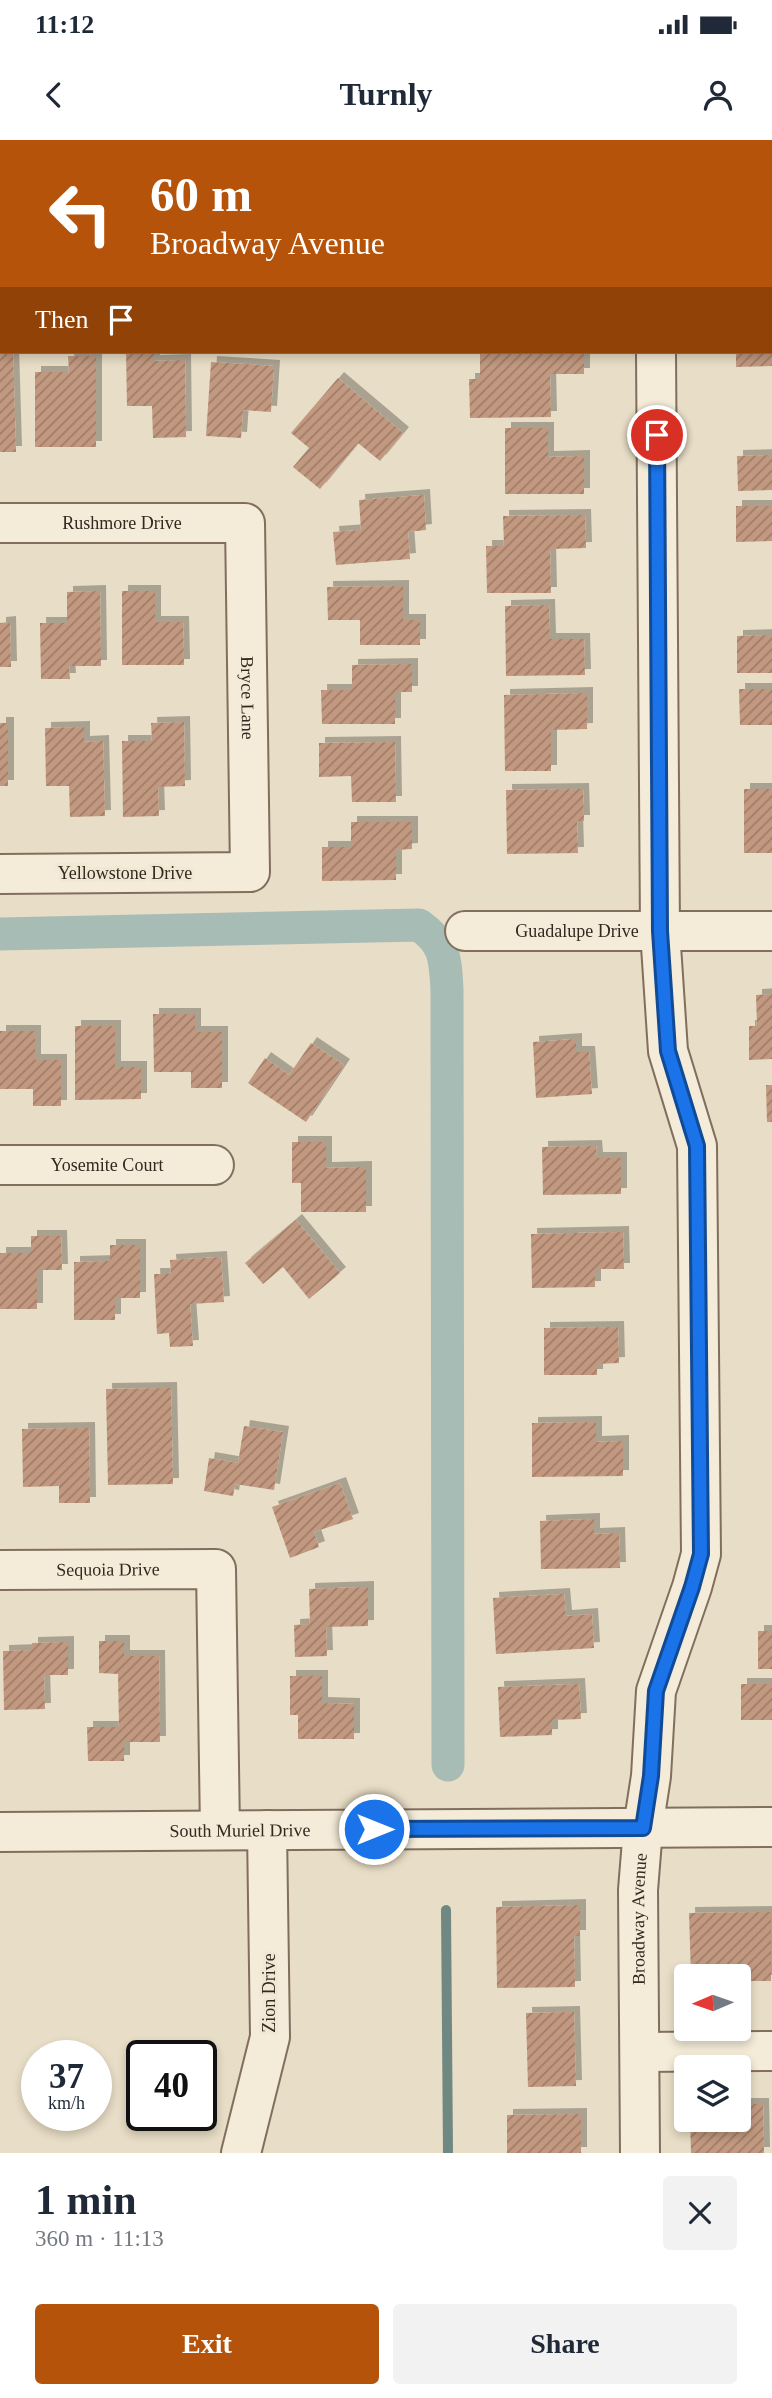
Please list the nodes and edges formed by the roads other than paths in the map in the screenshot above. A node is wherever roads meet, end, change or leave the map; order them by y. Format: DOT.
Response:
graph roads {
  1 [pos="656,354"];
  2 [pos="0,523"];
  3 [pos="244,523"];
  4 [pos="250,872"];
  5 [pos="0,874"];
  6 [pos="465,931"];
  7 [pos="660,931"];
  8 [pos="772,931"];
  9 [pos="0,1165"];
  10 [pos="214,1165"];
  11 [pos="0,1570"];
  12 [pos="772,1827"];
  13 [pos="643,1828"];
  14 [pos="220,1830"];
  15 [pos="267,1830"];
  16 [pos="0,1832"];
  17 [pos="772,2051"];
  18 [pos="640,2052"];
  19 [pos="241,2153"];
  20 [pos="640,2153"];
  1 -- 7 [label="street, Broadway Avenue"];
  2 -- 3 [label="street, Rushmore Drive"];
  3 -- 4 [label="street, Bryce Lane"];
  4 -- 5 [label="street, Yellowstone Drive"];
  6 -- 7 [label="street, Guadalupe Drive"];
  7 -- 8 [label="street, Guadalupe Drive"];
  7 -- 13 [label="street, Broadway Avenue"];
  9 -- 10 [label="street, Yosemite Court"];
  11 -- 14 [label="street, Sequoia Drive"];
  12 -- 13 [label="street, South Muriel Drive"];
  13 -- 15 [label="street, South Muriel Drive"];
  13 -- 18 [label="street, Broadway Avenue"];
  14 -- 15 [label="street, South Muriel Drive"];
  14 -- 16 [label="street, South Muriel Drive"];
  15 -- 19 [label="street, Zion Drive"];
  17 -- 18 [label="street"];
  18 -- 20 [label="street, Broadway Avenue"];
}
